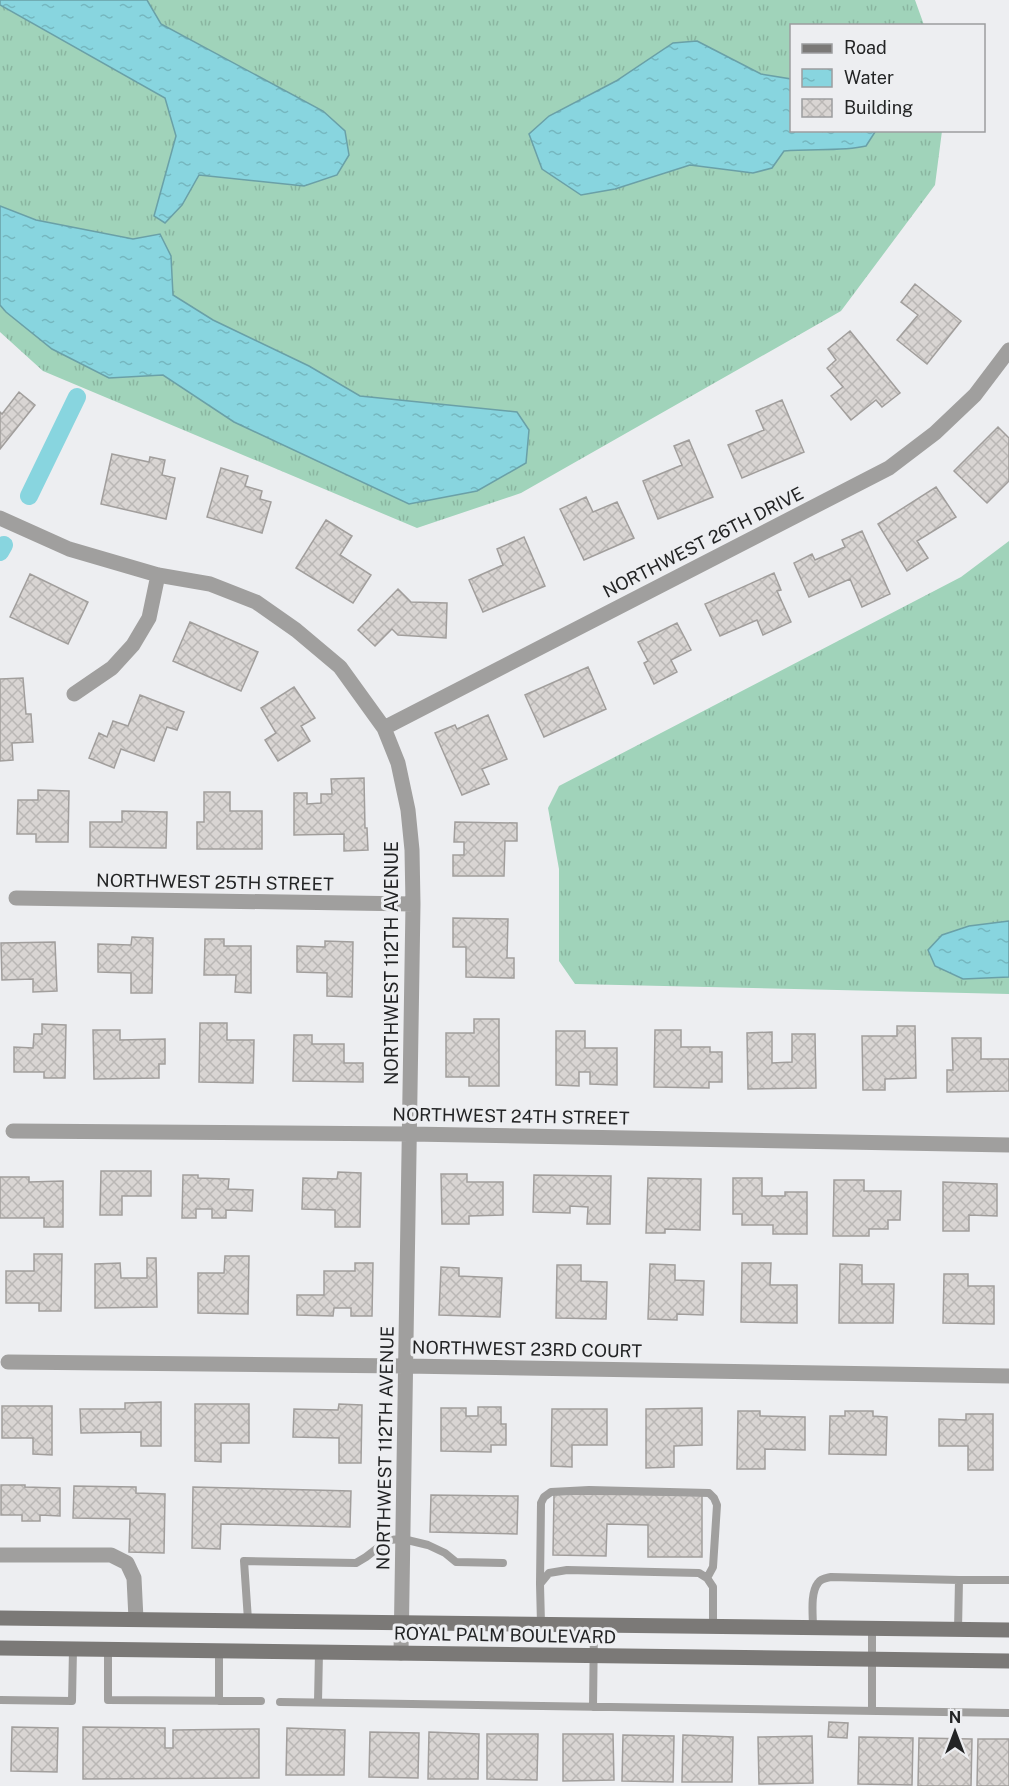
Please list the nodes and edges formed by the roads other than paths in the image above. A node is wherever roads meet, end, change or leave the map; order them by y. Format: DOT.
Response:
graph roads {
  1 [pos="1009,350"];
  2 [pos="0,518"];
  3 [pos="159,575"];
  4 [pos="74,694"];
  5 [pos="384,728"];
  6 [pos="16,898"];
  7 [pos="413,904"];
  8 [pos="13,1131"];
  9 [pos="410,1134"];
  10 [pos="1009,1145"];
  11 [pos="8,1362"];
  12 [pos="405,1366"];
  13 [pos="1009,1376"];
  14 [pos="403,1539"];
  15 [pos="0,1555"];
  16 [pos="503,1563"];
  17 [pos="707,1578"];
  18 [pos="959,1580"];
  19 [pos="1009,1580"];
  20 [pos="540,1584"];
  21 [pos="0,1618"];
  22 [pos="136,1619"];
  23 [pos="248,1620"];
  24 [pos="402,1622"];
  25 [pos="541,1624"];
  26 [pos="594,1625"];
  27 [pos="713,1626"];
  28 [pos="813,1628"];
  29 [pos="872,1629"];
  30 [pos="958,1630"];
  31 [pos="1009,1630"];
  32 [pos="0,1648"];
  33 [pos="72,1648"];
  34 [pos="108,1649"];
  35 [pos="219,1651"];
  36 [pos="319,1652"];
  37 [pos="402,1653"];
  38 [pos="594,1656"];
  39 [pos="872,1660"];
  40 [pos="1009,1661"];
  41 [pos="0,1700"];
  42 [pos="219,1701"];
  43 [pos="261,1701"];
  44 [pos="280,1702"];
  45 [pos="318,1702"];
  46 [pos="593,1707"];
  47 [pos="872,1711"];
  48 [pos="1009,1713"];
  1 -- 5 [label="street, NORTHWEST 26TH DRIVE"];
  2 -- 3 [label="street, NORTHWEST 112TH AVENUE"];
  3 -- 4 [label="street"];
  3 -- 5 [label="street, NORTHWEST 112TH AVENUE"];
  5 -- 7 [label="street, NORTHWEST 112TH AVENUE"];
  6 -- 7 [label="street, NORTHWEST 25TH STREET"];
  7 -- 9 [label="street, NORTHWEST 112TH AVENUE"];
  8 -- 9 [label="street, NORTHWEST 24TH STREET"];
  9 -- 10 [label="street, NORTHWEST 24TH STREET"];
  9 -- 12 [label="street, NORTHWEST 112TH AVENUE"];
  11 -- 12 [label="street, NORTHWEST 23RD COURT"];
  12 -- 13 [label="street, NORTHWEST 23RD COURT"];
  12 -- 14 [label="street, NORTHWEST 112TH AVENUE"];
  14 -- 16 [label="lane"];
  14 -- 23 [label="lane"];
  14 -- 24 [label="street, NORTHWEST 112TH AVENUE"];
  15 -- 22 [label="street"];
  17 -- 20 [label="lane"];
  17 -- 20 [label="lane"];
  17 -- 27 [label="lane"];
  18 -- 19 [label="lane"];
  18 -- 28 [label="lane"];
  18 -- 30 [label="lane"];
  20 -- 25 [label="lane"];
  21 -- 22 [label="main road, ROYAL PALM BOULEVARD"];
  22 -- 23 [label="main road, ROYAL PALM BOULEVARD"];
  23 -- 24 [label="main road, ROYAL PALM BOULEVARD"];
  24 -- 25 [label="main road, ROYAL PALM BOULEVARD"];
  24 -- 37 [label="street, NORTHWEST 112TH AVENUE"];
  25 -- 26 [label="main road, ROYAL PALM BOULEVARD"];
  26 -- 27 [label="main road, ROYAL PALM BOULEVARD"];
  26 -- 38 [label="lane"];
  27 -- 28 [label="main road, ROYAL PALM BOULEVARD"];
  28 -- 29 [label="main road, ROYAL PALM BOULEVARD"];
  29 -- 30 [label="main road, ROYAL PALM BOULEVARD"];
  29 -- 39 [label="lane"];
  30 -- 31 [label="main road, ROYAL PALM BOULEVARD"];
  32 -- 33 [label="main road, ROYAL PALM BOULEVARD"];
  33 -- 34 [label="main road, ROYAL PALM BOULEVARD"];
  33 -- 41 [label="lane"];
  34 -- 35 [label="main road, ROYAL PALM BOULEVARD"];
  34 -- 42 [label="lane"];
  35 -- 36 [label="main road, ROYAL PALM BOULEVARD"];
  35 -- 42 [label="lane"];
  36 -- 37 [label="main road, ROYAL PALM BOULEVARD"];
  36 -- 45 [label="lane"];
  37 -- 38 [label="main road, ROYAL PALM BOULEVARD"];
  38 -- 39 [label="main road, ROYAL PALM BOULEVARD"];
  38 -- 46 [label="lane"];
  39 -- 40 [label="main road, ROYAL PALM BOULEVARD"];
  39 -- 47 [label="lane"];
  42 -- 43 [label="lane"];
  44 -- 45 [label="lane"];
  45 -- 46 [label="lane"];
  46 -- 47 [label="lane"];
  47 -- 48 [label="lane"];
}
